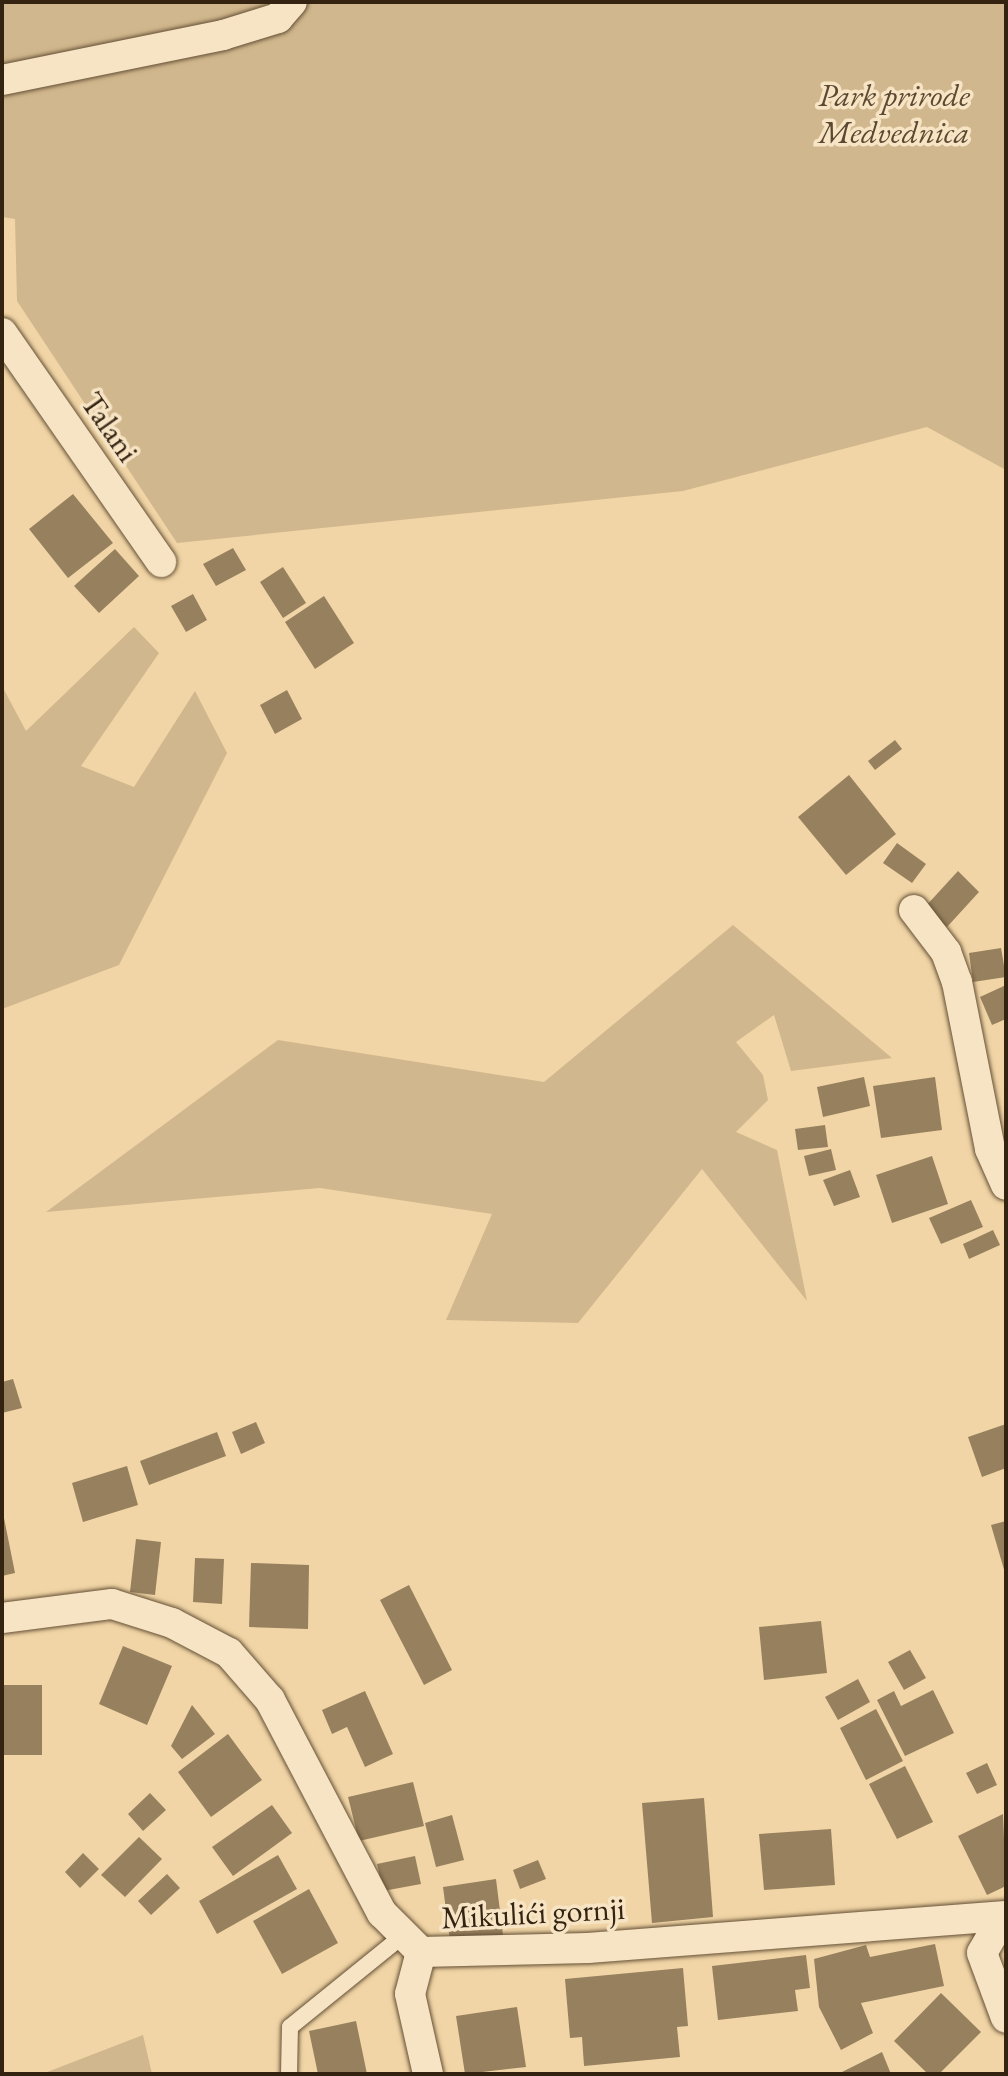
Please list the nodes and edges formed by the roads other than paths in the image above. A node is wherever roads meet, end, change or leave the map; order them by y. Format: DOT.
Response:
graph roads {
  1 [pos="292,2"];
  2 [pos="2,80"];
  3 [pos="2,333"];
  4 [pos="161,562"];
  5 [pos="914,910"];
  6 [pos="1006,1185"];
  7 [pos="2,1618"];
  8 [pos="1004,1917"];
  9 [pos="411,1945"];
  10 [pos="1006,2018"];
  11 [pos="289,2074"];
  12 [pos="428,2074"];
  1 -- 2 [label="street"];
  3 -- 4 [label="street, Talani"];
  5 -- 6 [label="street"];
  7 -- 9 [label="street, Mikulići gornji"];
  8 -- 9 [label="street, Mikulići gornji"];
  8 -- 10 [label="street"];
  9 -- 11 [label="lane"];
  9 -- 12 [label="street"];
}
